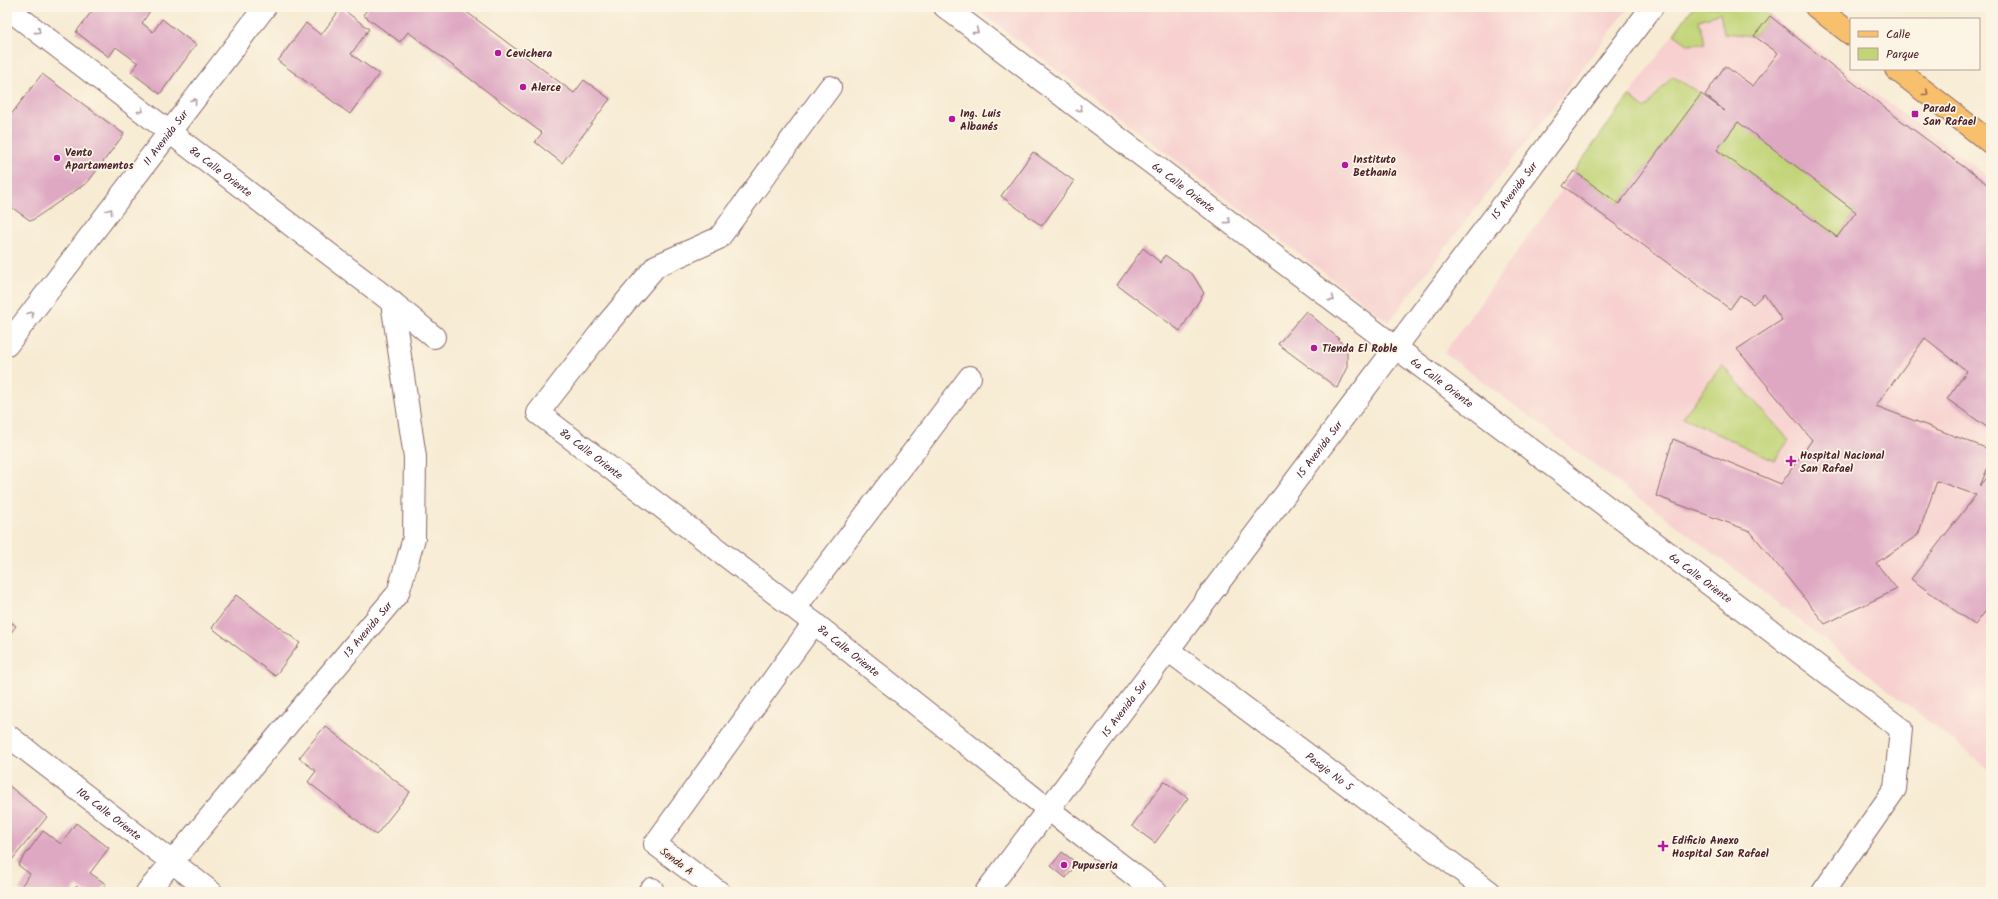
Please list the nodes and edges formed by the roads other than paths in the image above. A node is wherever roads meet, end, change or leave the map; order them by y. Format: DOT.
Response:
graph roads {
  1 [pos="265,7"];
  2 [pos="945,7"];
  3 [pos="1652,7"];
  4 [pos="1816,7"];
  5 [pos="7,8"];
  6 [pos="1850,33"];
  7 [pos="1897,70"];
  8 [pos="830,87"];
  9 [pos="170,132"];
  10 [pos="1991,143"];
  11 [pos="392,302"];
  12 [pos="434,337"];
  13 [pos="7,345"];
  14 [pos="1396,348"];
  15 [pos="970,377"];
  16 [pos="795,608"];
  17 [pos="814,622"];
  18 [pos="1168,650"];
  19 [pos="7,735"];
  20 [pos="1048,809"];
  21 [pos="172,862"];
  22 [pos="147,892"];
  23 [pos="211,892"];
  24 [pos="719,892"];
  25 [pos="986,892"];
  26 [pos="1156,892"];
  27 [pos="1490,892"];
  28 [pos="1823,892"];
  9 -- 1 [label="street, 11 Avenida Sur, one-way"];
  2 -- 14 [label="street, 6a Calle Oriente, one-way"];
  3 -- 14 [label="street, 15 Avenida Sur"];
  4 -- 6 [label="main road"];
  5 -- 9 [label="street, 8a Calle Oriente, one-way"];
  7 -- 10 [label="main road, one-way"];
  8 -- 16 [label="street, 8a Calle Oriente"];
  9 -- 11 [label="street, 8a Calle Oriente"];
  13 -- 9 [label="street, 11 Avenida Sur, one-way"];
  11 -- 12 [label="street, 8a Calle Oriente"];
  11 -- 21 [label="street, 13 Avenida Sur"];
  14 -- 18 [label="street, 15 Avenida Sur"];
  14 -- 28 [label="street, 6a Calle Oriente"];
  15 -- 16 [label="street"];
  16 -- 17 [label="street, 8a Calle Oriente"];
  17 -- 20 [label="street, 8a Calle Oriente"];
  17 -- 24 [label="street, Senda A"];
  18 -- 20 [label="street, 15 Avenida Sur"];
  18 -- 27 [label="street, Pasaje No 5"];
  19 -- 21 [label="street, 10a Calle Oriente"];
  20 -- 25 [label="street, 15 Avenida Sur"];
  20 -- 26 [label="street, 8a Calle Oriente"];
  21 -- 22 [label="street, 13 Avenida Sur"];
  21 -- 23 [label="street, 10a Calle Oriente"];
}
